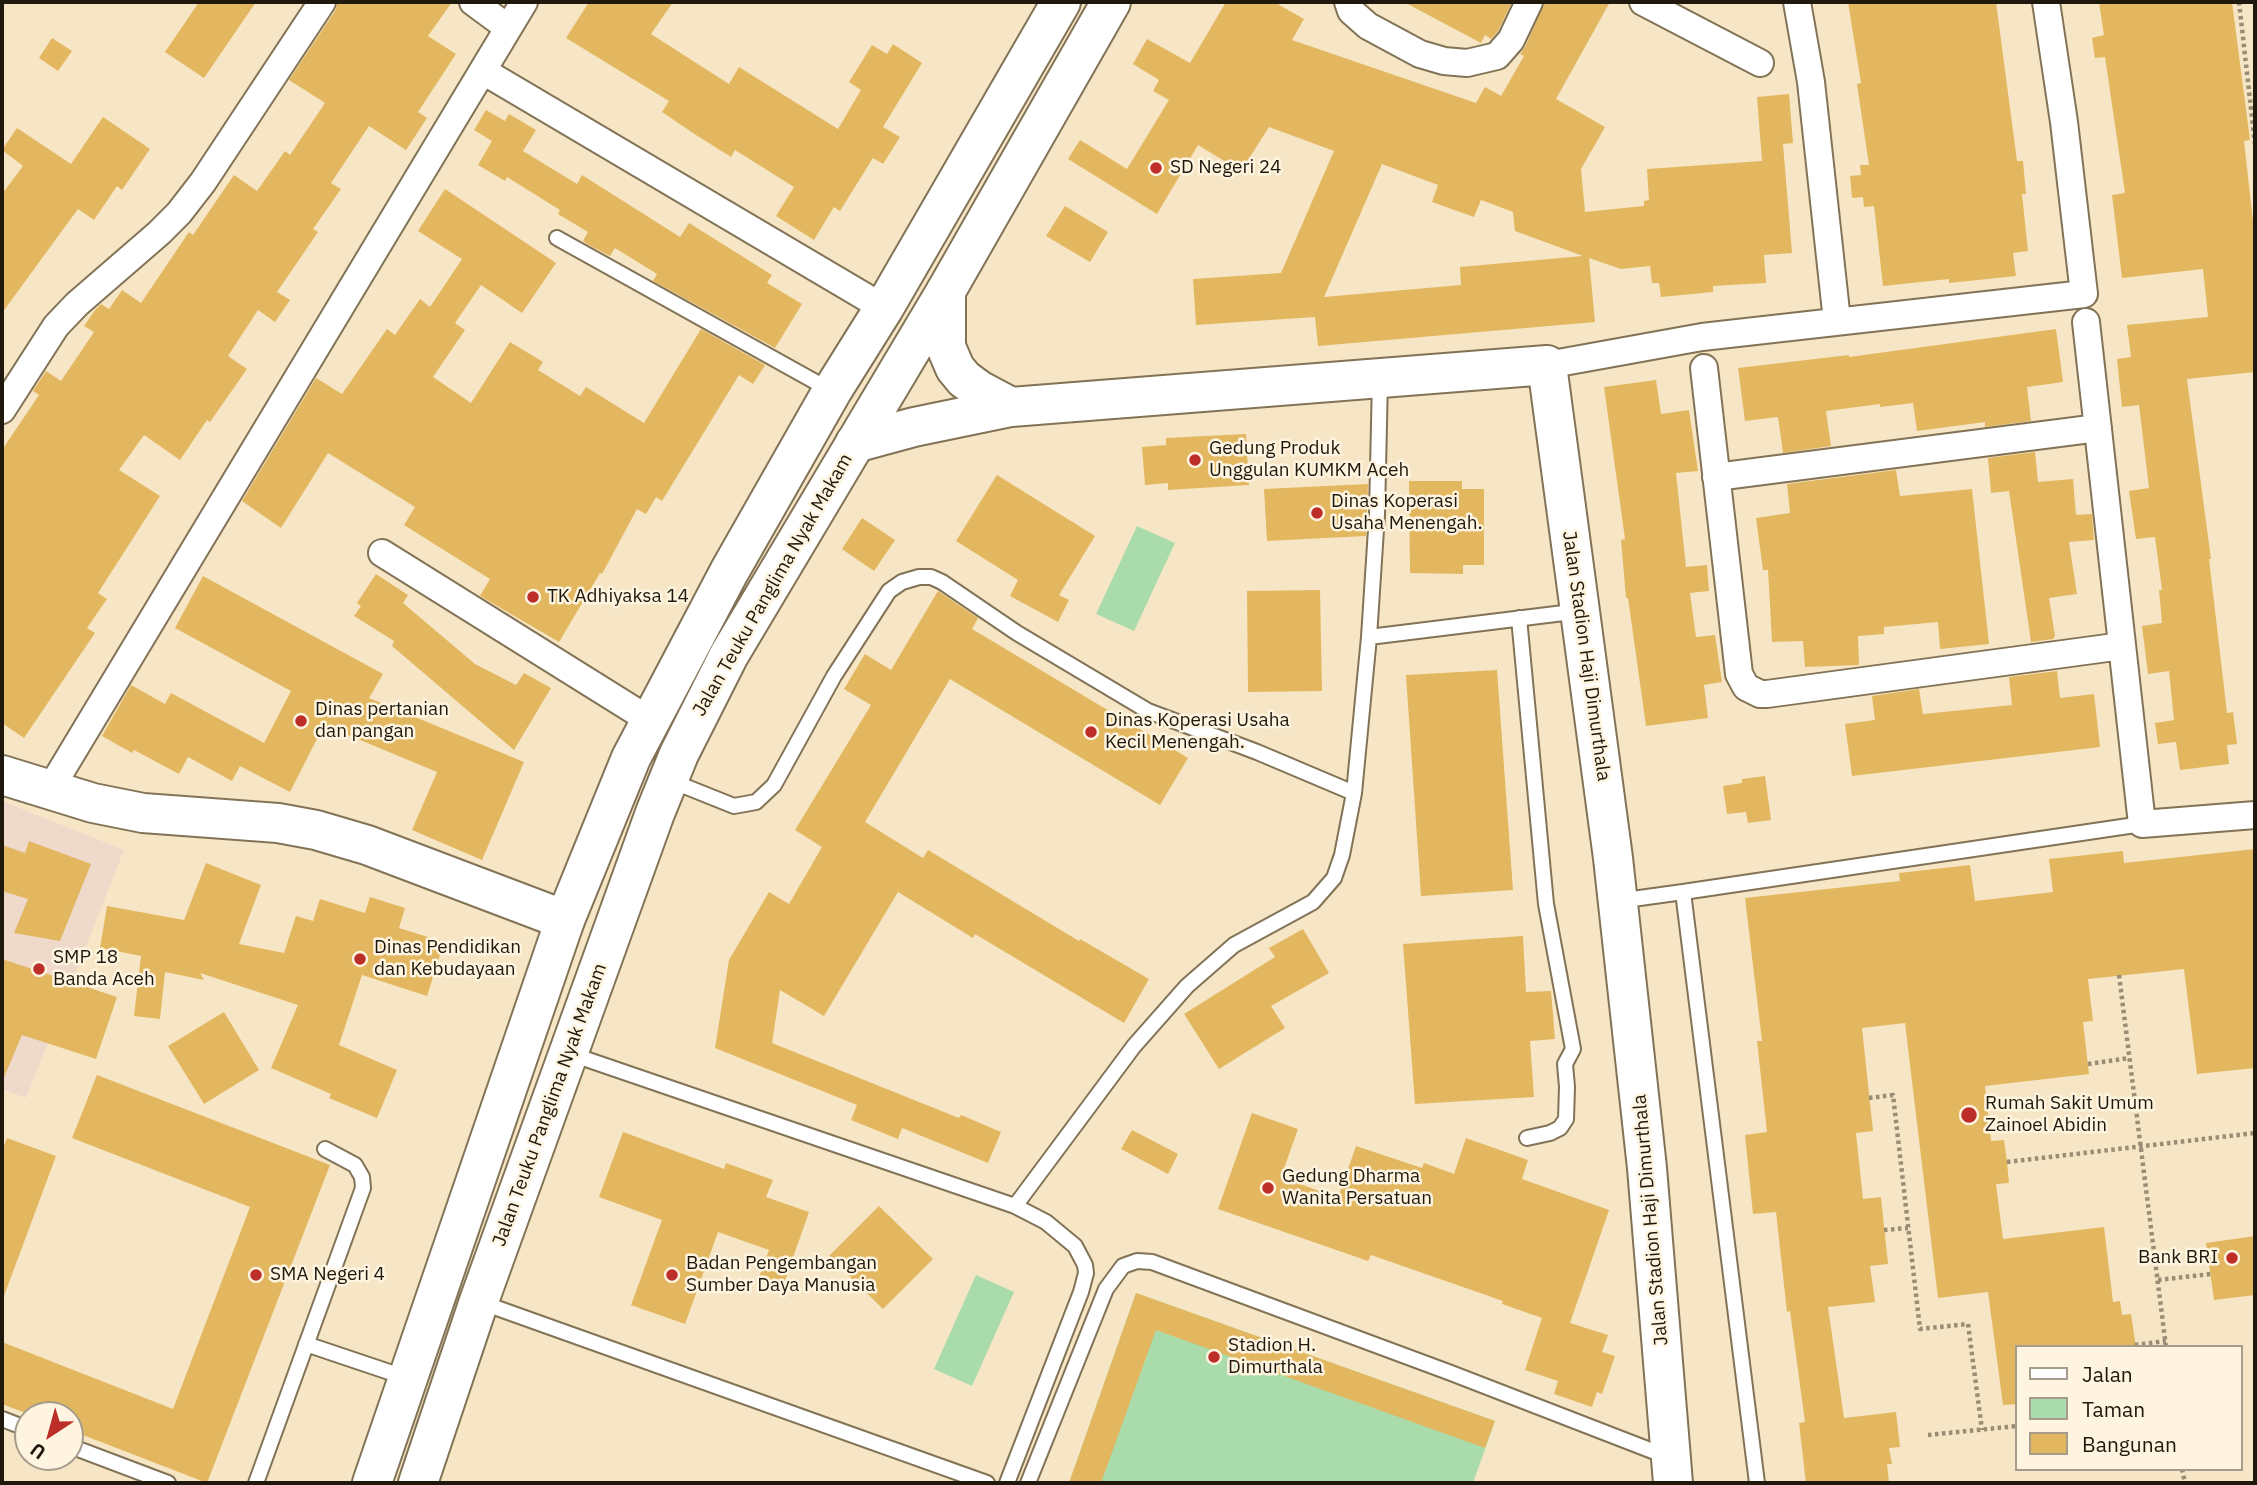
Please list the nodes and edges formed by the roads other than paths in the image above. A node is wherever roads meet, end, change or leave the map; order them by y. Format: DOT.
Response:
graph roads {
  1 [pos="321,2"];
  2 [pos="473,2"];
  3 [pos="523,2"];
  4 [pos="1061,2"];
  5 [pos="1111,2"];
  6 [pos="1348,2"];
  7 [pos="1529,2"];
  8 [pos="1643,2"];
  9 [pos="1797,2"];
  10 [pos="2046,2"];
  11 [pos="507,27"];
  12 [pos="1760,63"];
  13 [pos="483,71"];
  14 [pos="557,238"];
  15 [pos="946,291"];
  16 [pos="884,308"];
  17 [pos="1837,321"];
  18 [pos="2086,322"];
  19 [pos="1547,365"];
  20 [pos="1704,368"];
  21 [pos="1380,378"];
  22 [pos="832,391"];
  23 [pos="1011,407"];
  24 [pos="2,411"];
  25 [pos="2098,428"];
  26 [pos="855,443"];
  27 [pos="1716,477"];
  28 [pos="382,553"];
  29 [pos="1580,611"];
  30 [pos="1519,618"];
  31 [pos="1369,636"];
  32 [pos="2122,646"];
  33 [pos="651,721"];
  34 [pos="2,775"];
  35 [pos="669,780"];
  36 [pos="49,791"];
  37 [pos="1354,793"];
  38 [pos="2255,815"];
  39 [pos="2141,824"];
  40 [pos="1683,892"];
  41 [pos="1618,901"];
  42 [pos="565,920"];
  43 [pos="569,1054"];
  44 [pos="1527,1138"];
  45 [pos="325,1149"];
  46 [pos="1015,1206"];
  47 [pos="479,1301"];
  48 [pos="306,1344"];
  49 [pos="408,1378"];
  50 [pos="84,1451"];
  51 [pos="1673,1471"];
  52 [pos="168,1483"];
  53 [pos="256,1483"];
  54 [pos="372,1483"];
  55 [pos="418,1483"];
  56 [pos="988,1483"];
  57 [pos="1007,1483"];
  58 [pos="1028,1483"];
  59 [pos="1757,1483"];
  1 -- 24 [label="street"];
  2 -- 11 [label="street"];
  3 -- 11 [label="street"];
  4 -- 16 [label="main road, Jalan Teuku Panglima Nyak Makam"];
  5 -- 15 [label="main road, Jalan Teuku Panglima Nyak Makam"];
  6 -- 7 [label="street"];
  8 -- 12 [label="street"];
  9 -- 17 [label="street"];
  10 -- 17 [label="street"];
  11 -- 13 [label="street"];
  13 -- 16 [label="street"];
  13 -- 36 [label="street"];
  14 -- 22 [label="lane"];
  15 -- 23 [label="main road"];
  15 -- 26 [label="main road, Jalan Teuku Panglima Nyak Makam"];
  16 -- 22 [label="main road, Jalan Teuku Panglima Nyak Makam"];
  17 -- 19 [label="street"];
  18 -- 25 [label="street"];
  19 -- 21 [label="main road"];
  19 -- 29 [label="main road, Jalan Stadion Haji Dimurthala"];
  20 -- 27 [label="street"];
  21 -- 23 [label="main road"];
  21 -- 31 [label="lane"];
  22 -- 33 [label="main road, Jalan Teuku Panglima Nyak Makam"];
  23 -- 26 [label="main road"];
  25 -- 27 [label="street"];
  25 -- 32 [label="street"];
  26 -- 35 [label="main road, Jalan Teuku Panglima Nyak Makam"];
  27 -- 32 [label="street"];
  28 -- 33 [label="street"];
  29 -- 30 [label="lane"];
  29 -- 41 [label="main road, Jalan Stadion Haji Dimurthala"];
  30 -- 31 [label="lane"];
  30 -- 44 [label="lane"];
  31 -- 37 [label="lane"];
  32 -- 39 [label="street"];
  33 -- 42 [label="main road, Jalan Teuku Panglima Nyak Makam"];
  34 -- 36 [label="main road"];
  35 -- 37 [label="lane"];
  35 -- 43 [label="main road, Jalan Teuku Panglima Nyak Makam"];
  36 -- 42 [label="main road"];
  37 -- 46 [label="lane"];
  38 -- 39 [label="street"];
  39 -- 40 [label="lane"];
  40 -- 41 [label="lane"];
  40 -- 59 [label="lane"];
  41 -- 51 [label="main road, Jalan Stadion Haji Dimurthala"];
  42 -- 49 [label="main road, Jalan Teuku Panglima Nyak Makam"];
  43 -- 46 [label="lane"];
  43 -- 47 [label="main road, Jalan Teuku Panglima Nyak Makam"];
  45 -- 48 [label="lane"];
  46 -- 57 [label="lane"];
  47 -- 55 [label="main road, Jalan Teuku Panglima Nyak Makam"];
  47 -- 56 [label="lane"];
  48 -- 49 [label="lane"];
  48 -- 53 [label="lane"];
  49 -- 54 [label="main road, Jalan Teuku Panglima Nyak Makam"];
  50 -- 52 [label="lane"];
  51 -- 58 [label="lane"];
}
